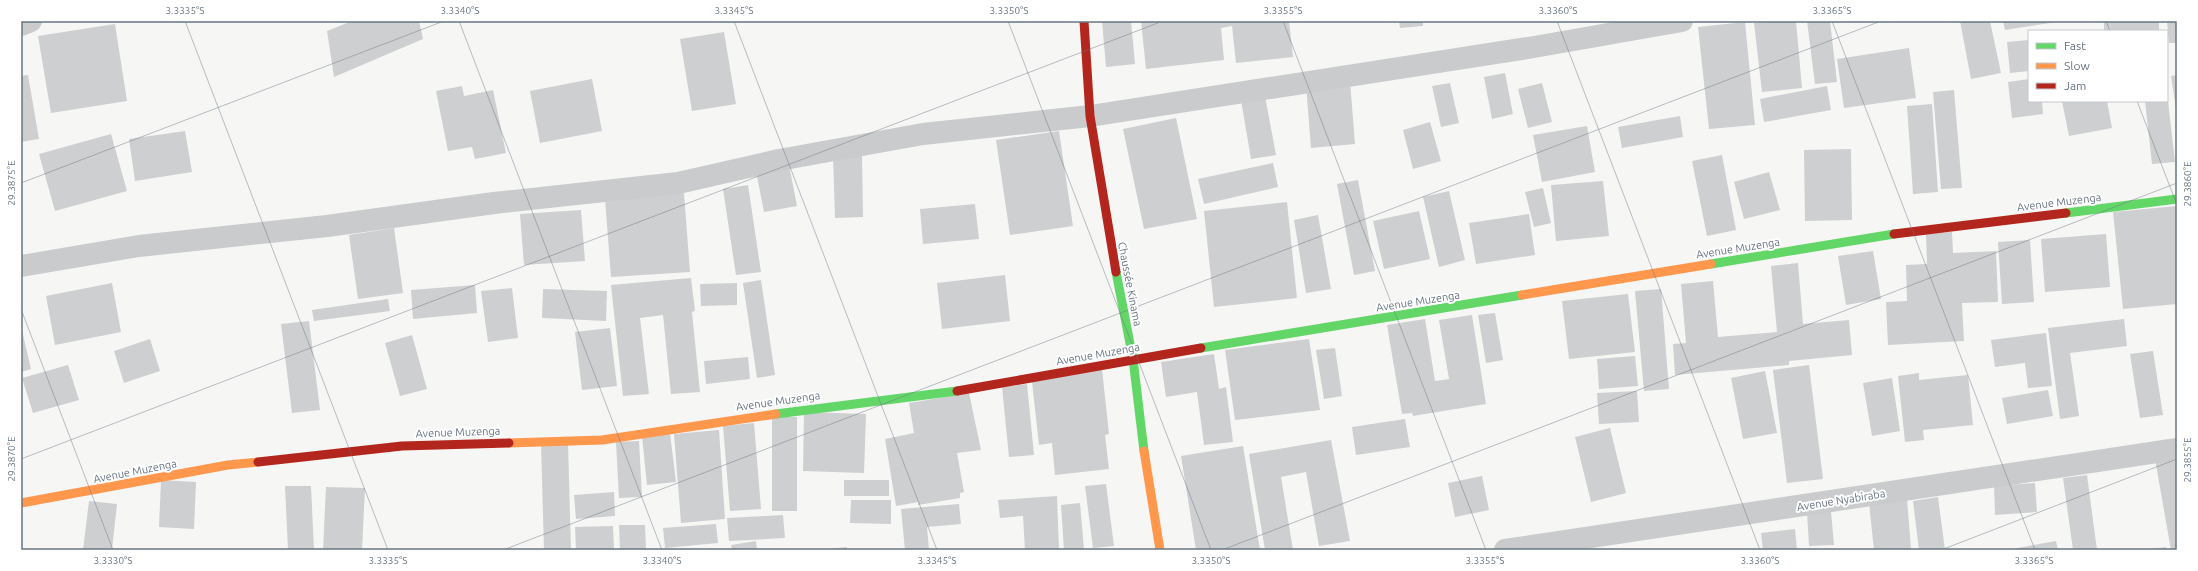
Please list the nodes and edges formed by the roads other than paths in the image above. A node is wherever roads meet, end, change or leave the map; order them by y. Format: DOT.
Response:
graph roads {
  1 [pos="31,21"];
  2 [pos="1084,21"];
  3 [pos="1682,21"];
  4 [pos="21,25"];
  5 [pos="1090,116"];
  6 [pos="2177,199"];
  7 [pos="21,266"];
  8 [pos="1133,359"];
  9 [pos="2177,449"];
  10 [pos="21,503"];
  11 [pos="1160,550"];
  12 [pos="1505,550"];
  1 -- 4 [label="street"];
  2 -- 5 [label="street, Chaussée Kinama"];
  3 -- 5 [label="street"];
  5 -- 7 [label="street"];
  5 -- 8 [label="street, Chaussée Kinama"];
  6 -- 8 [label="street, Avenue Muzenga"];
  8 -- 10 [label="street, Avenue Muzenga"];
  8 -- 11 [label="street, Chaussée Kinama"];
  9 -- 12 [label="street, Avenue Nyabiraba"];
}
